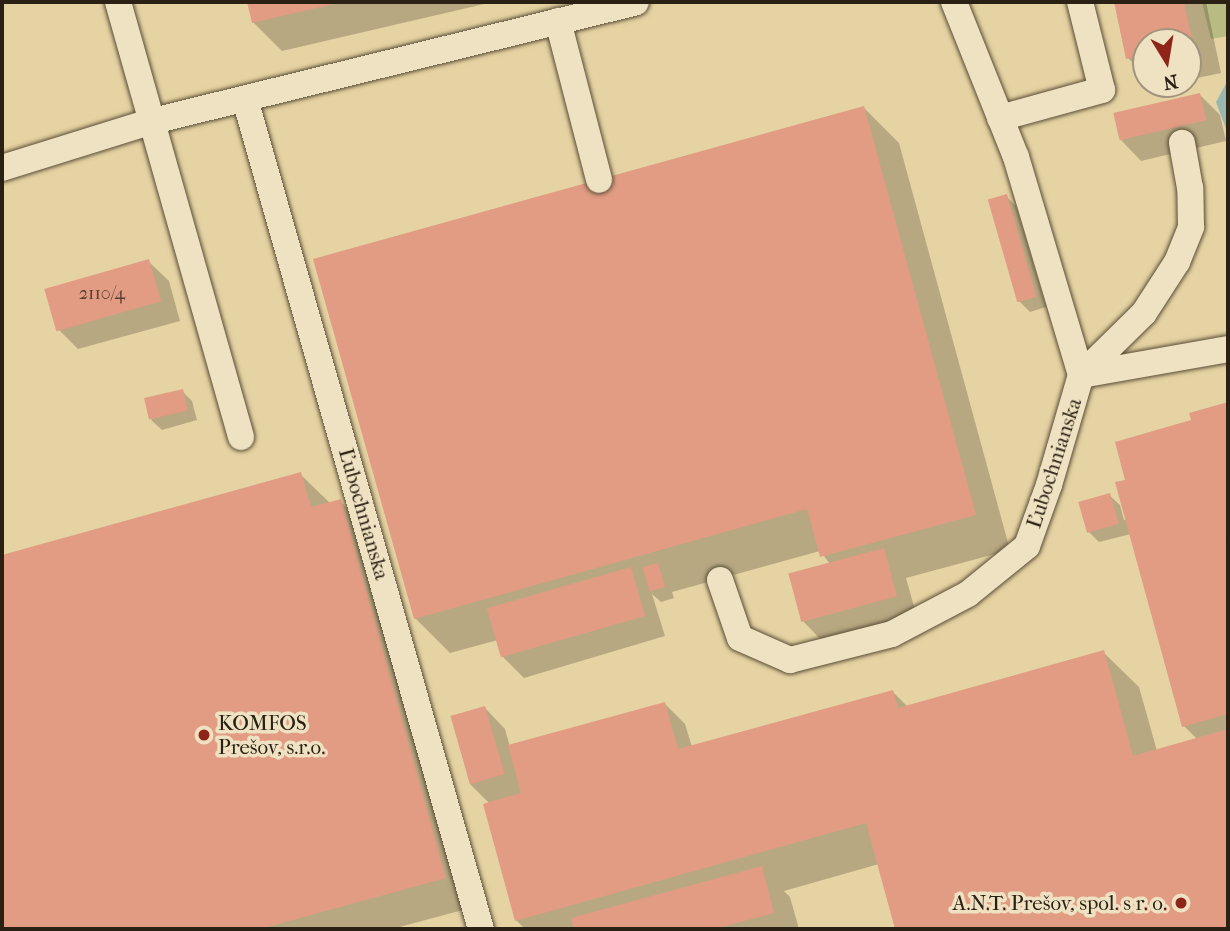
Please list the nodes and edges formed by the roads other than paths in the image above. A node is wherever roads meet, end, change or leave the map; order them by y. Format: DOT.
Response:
graph roads {
  1 [pos="118,2"];
  2 [pos="636,2"];
  3 [pos="954,2"];
  4 [pos="1080,2"];
  5 [pos="558,21"];
  6 [pos="245,99"];
  7 [pos="1000,118"];
  8 [pos="153,121"];
  9 [pos="1182,144"];
  10 [pos="2,167"];
  11 [pos="599,180"];
  12 [pos="1228,349"];
  13 [pos="1081,375"];
  14 [pos="241,437"];
  15 [pos="720,580"];
  16 [pos="481,929"];
  1 -- 8 [label="lane"];
  2 -- 5 [label="lane"];
  3 -- 7 [label="lane, Ľubochnianska"];
  4 -- 7 [label="lane"];
  5 -- 6 [label="lane"];
  5 -- 11 [label="lane"];
  6 -- 8 [label="lane"];
  6 -- 16 [label="lane, Ľubochnianska"];
  7 -- 13 [label="lane, Ľubochnianska"];
  8 -- 10 [label="lane"];
  8 -- 14 [label="lane"];
  9 -- 13 [label="lane"];
  12 -- 13 [label="lane, Ľubochnianska"];
  13 -- 15 [label="lane, Ľubochnianska"];
}
